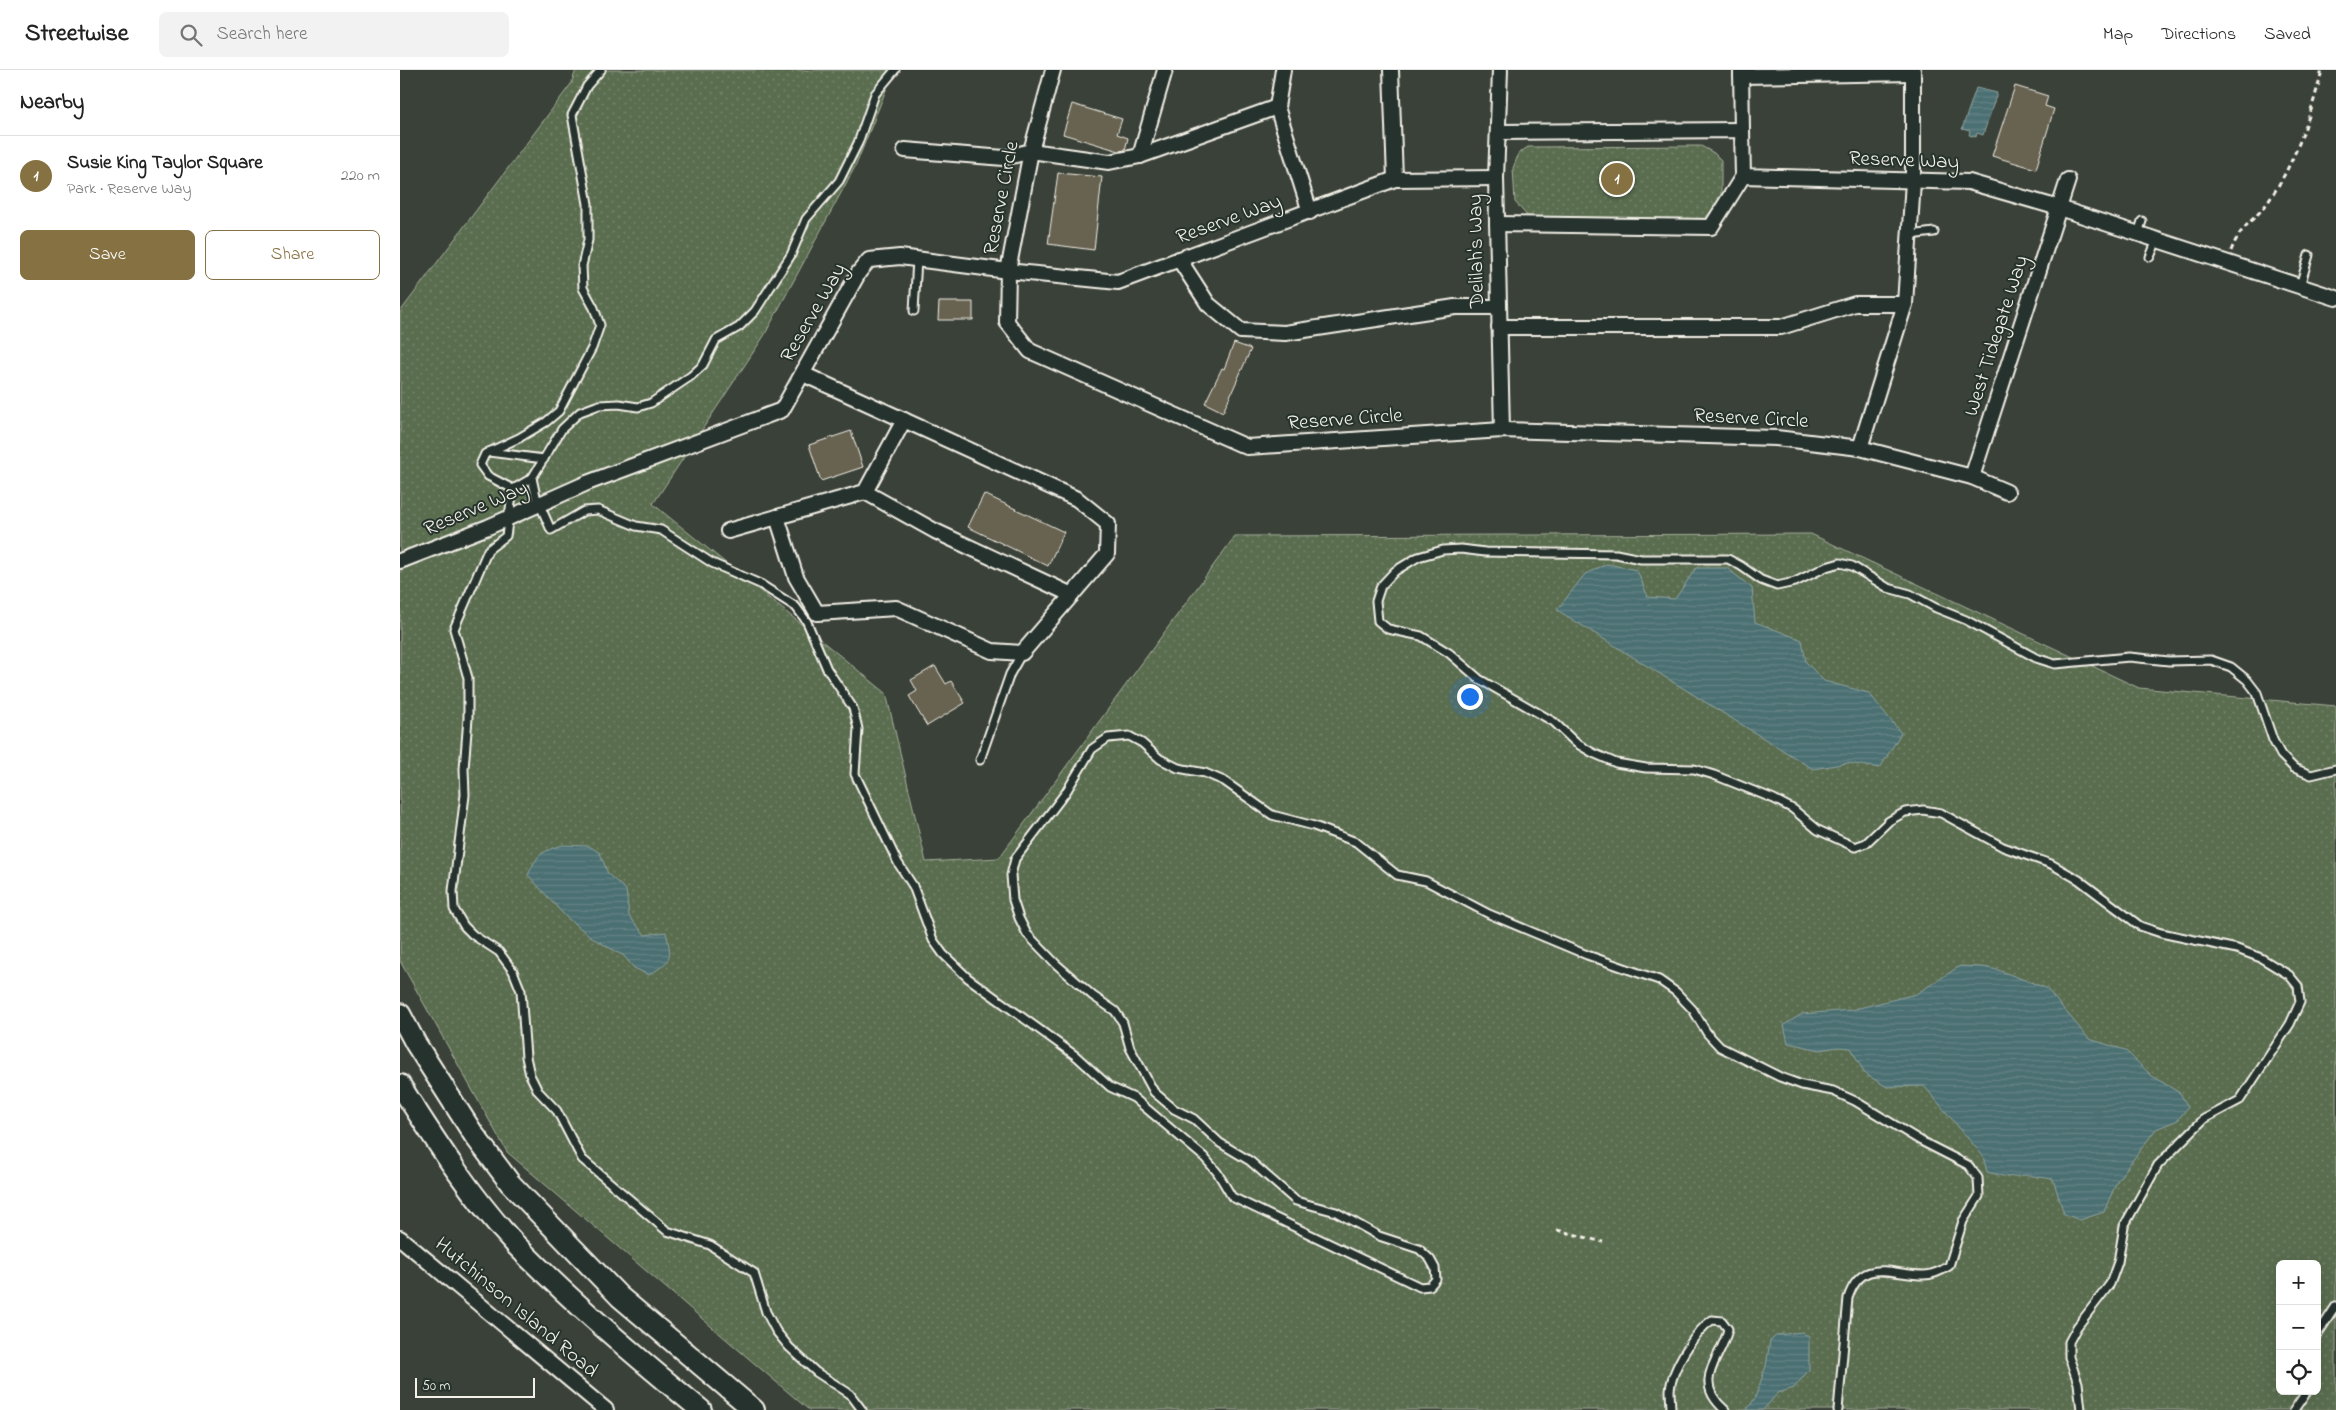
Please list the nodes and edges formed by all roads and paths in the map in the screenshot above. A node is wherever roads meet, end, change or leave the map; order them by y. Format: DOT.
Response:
graph roads {
  1 [pos="601,70"];
  2 [pos="895,70"];
  3 [pos="1053,70"];
  4 [pos="1165,70"];
  5 [pos="1283,70"];
  6 [pos="1391,70"];
  7 [pos="1500,70"];
  8 [pos="2322,70"];
  9 [pos="1912,71"];
  10 [pos="1825,72"];
  11 [pos="1741,73"];
  12 [pos="1277,107"];
  13 [pos="1742,130"];
  14 [pos="1498,132"];
  15 [pos="905,150"];
  16 [pos="1031,151"];
  17 [pos="1140,156"];
  18 [pos="1743,176"];
  19 [pos="1496,178"];
  20 [pos="1395,179"];
  21 [pos="2068,180"];
  22 [pos="1913,181"];
  23 [pos="2060,208"];
  24 [pos="1310,212"];
  25 [pos="1497,224"];
  26 [pos="1934,232"];
  27 [pos="1910,235"];
  28 [pos="2157,240"];
  29 [pos="2309,255"];
  30 [pos="2150,257"];
  31 [pos="917,259"];
  32 [pos="1179,259"];
  33 [pos="2227,261"];
  34 [pos="1008,271"];
  35 [pos="2300,286"];
  36 [pos="2336,298"];
  37 [pos="1906,304"];
  38 [pos="1499,307"];
  39 [pos="914,311"];
  40 [pos="1499,327"];
  41 [pos="803,374"];
  42 [pos="904,420"];
  43 [pos="1502,430"];
  44 [pos="1860,448"];
  45 [pos="489,452"];
  46 [pos="544,459"];
  47 [pos="1972,477"];
  48 [pos="532,478"];
  49 [pos="513,489"];
  50 [pos="865,492"];
  51 [pos="2007,492"];
  52 [pos="540,504"];
  53 [pos="777,517"];
  54 [pos="509,518"];
  55 [pos="728,531"];
  56 [pos="400,561"];
  57 [pos="1072,595"];
  58 [pos="1022,653"];
  59 [pos="980,760"];
  60 [pos="2336,770"];
  61 [pos="400,1014"];
  62 [pos="400,1085"];
  63 [pos="1558,1230"];
  64 [pos="400,1238"];
  65 [pos="1603,1242"];
  66 [pos="2336,1306"];
  67 [pos="2321,1330"];
  68 [pos="2304,1395"];
  69 [pos="606,1410"];
  70 [pos="701,1410"];
  71 [pos="754,1410"];
  72 [pos="862,1410"];
  73 [pos="1671,1410"];
  74 [pos="1725,1410"];
  75 [pos="1838,1410"];
  76 [pos="2081,1410"];
  77 [pos="2294,1410"];
  1 -- 45 [label="lane"];
  2 -- 46 [label="lane"];
  3 -- 16 [label="street, Reserve Circle"];
  4 -- 17 [label="street"];
  5 -- 12 [label="street"];
  6 -- 20 [label="street"];
  7 -- 14 [label="street, Delilah's Way"];
  8 -- 33 [label="path"];
  9 -- 10 [label="street"];
  9 -- 22 [label="street"];
  10 -- 11 [label="street"];
  11 -- 13 [label="street"];
  12 -- 17 [label="street"];
  12 -- 24 [label="street"];
  13 -- 14 [label="street"];
  13 -- 18 [label="street"];
  14 -- 19 [label="street, Delilah's Way"];
  15 -- 16 [label="street"];
  16 -- 17 [label="street"];
  16 -- 34 [label="street, Reserve Circle"];
  18 -- 22 [label="street, Reserve Way"];
  18 -- 25 [label="street"];
  19 -- 20 [label="street, Reserve Way"];
  19 -- 25 [label="street, Delilah's Way"];
  20 -- 24 [label="street, Reserve Way"];
  21 -- 23 [label="street, West Tidegate Way"];
  22 -- 23 [label="street, Reserve Way"];
  22 -- 27 [label="street"];
  23 -- 28 [label="street, Reserve Way"];
  23 -- 47 [label="street, West Tidegate Way"];
  24 -- 32 [label="street, Reserve Way"];
  25 -- 38 [label="street, Delilah's Way"];
  26 -- 27 [label="lane"];
  27 -- 37 [label="street"];
  28 -- 30 [label="lane"];
  28 -- 33 [label="street, Reserve Way"];
  29 -- 35 [label="lane"];
  31 -- 34 [label="street, Reserve Way"];
  31 -- 39 [label="lane"];
  31 -- 41 [label="street, Reserve Way"];
  32 -- 34 [label="street, Reserve Way"];
  32 -- 38 [label="street"];
  33 -- 35 [label="street, Reserve Way"];
  34 -- 43 [label="street, Reserve Circle"];
  35 -- 36 [label="street, Reserve Way"];
  37 -- 40 [label="street"];
  37 -- 44 [label="street"];
  38 -- 40 [label="street, Delilah's Way"];
  40 -- 43 [label="street, Delilah's Way"];
  41 -- 42 [label="street"];
  41 -- 52 [label="street, Reserve Way"];
  42 -- 50 [label="street"];
  42 -- 57 [label="street"];
  43 -- 44 [label="street, Reserve Circle"];
  44 -- 47 [label="street, Reserve Circle"];
  45 -- 46 [label="lane"];
  45 -- 49 [label="lane"];
  46 -- 48 [label="lane"];
  47 -- 51 [label="street, Reserve Circle"];
  48 -- 49 [label="lane"];
  48 -- 52 [label="lane"];
  49 -- 54 [label="lane"];
  50 -- 53 [label="street"];
  50 -- 57 [label="street"];
  52 -- 54 [label="street, Reserve Way"];
  52 -- 75 [label="lane"];
  53 -- 55 [label="street"];
  53 -- 58 [label="street"];
  54 -- 56 [label="street, Reserve Way"];
  54 -- 72 [label="lane"];
  57 -- 58 [label="street"];
  58 -- 59 [label="lane"];
  60 -- 76 [label="lane"];
  61 -- 71 [label="street"];
  62 -- 70 [label="street"];
  63 -- 65 [label="path"];
  64 -- 69 [label="street, Hutchinson Island Road"];
  66 -- 67 [label="lane"];
  68 -- 77 [label="lane"];
  73 -- 74 [label="lane"];
}
